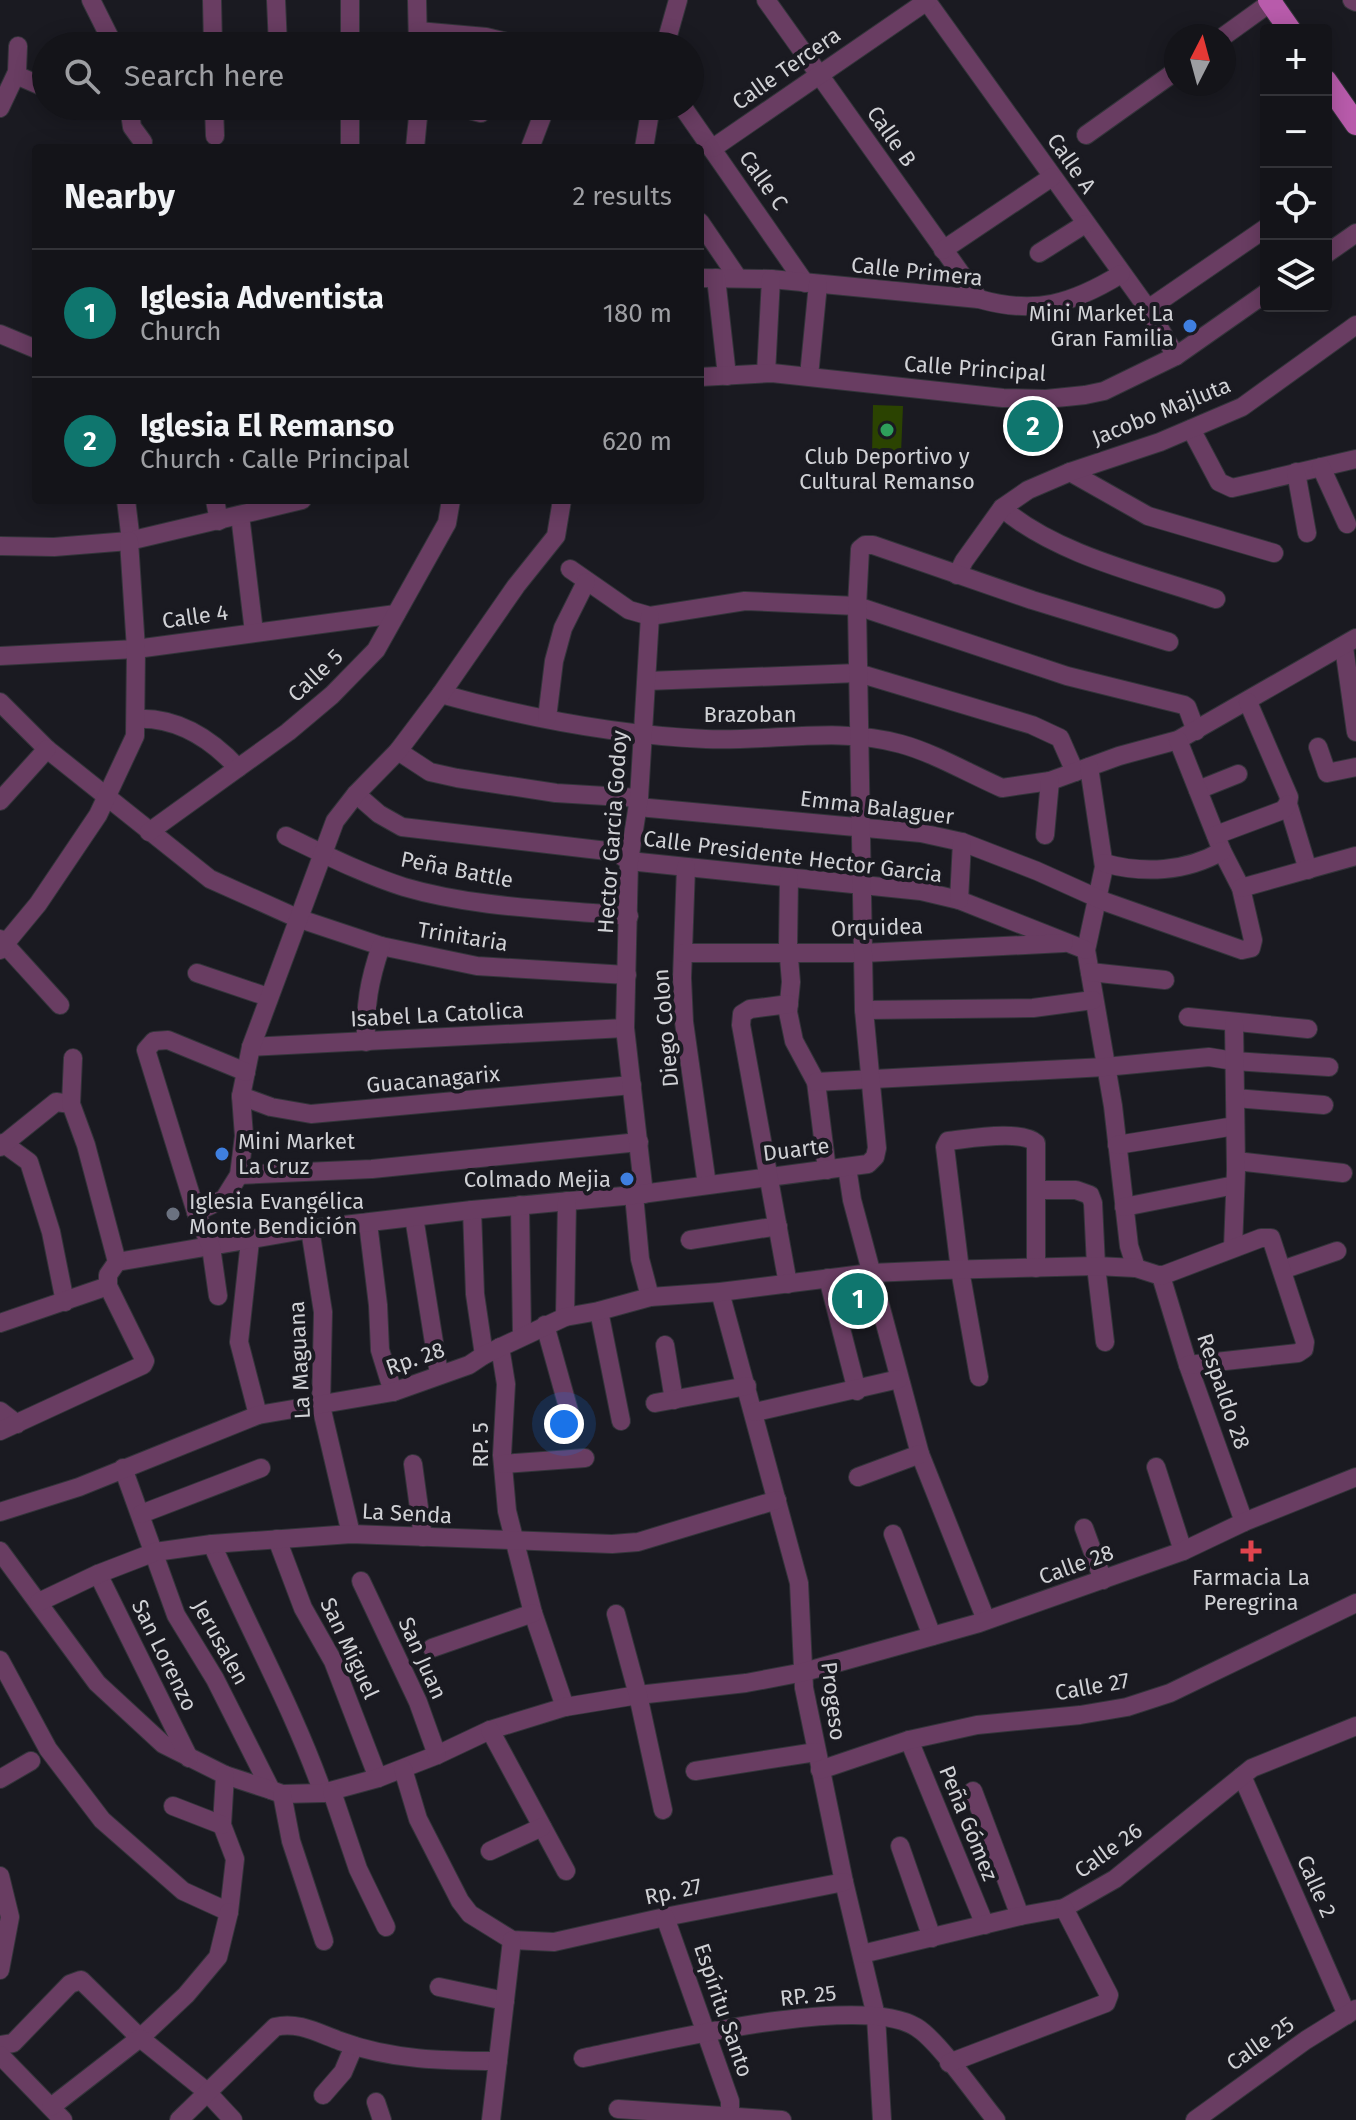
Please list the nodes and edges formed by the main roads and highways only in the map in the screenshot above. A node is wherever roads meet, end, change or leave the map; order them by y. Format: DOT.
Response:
graph roads {
  1 [pos="1271,1"];
  2 [pos="1286,24"];
  3 [pos="1332,90"];
  4 [pos="1356,124"];
  1 -- 2 [label="main road"];
  3 -- 4 [label="main road"];
}
